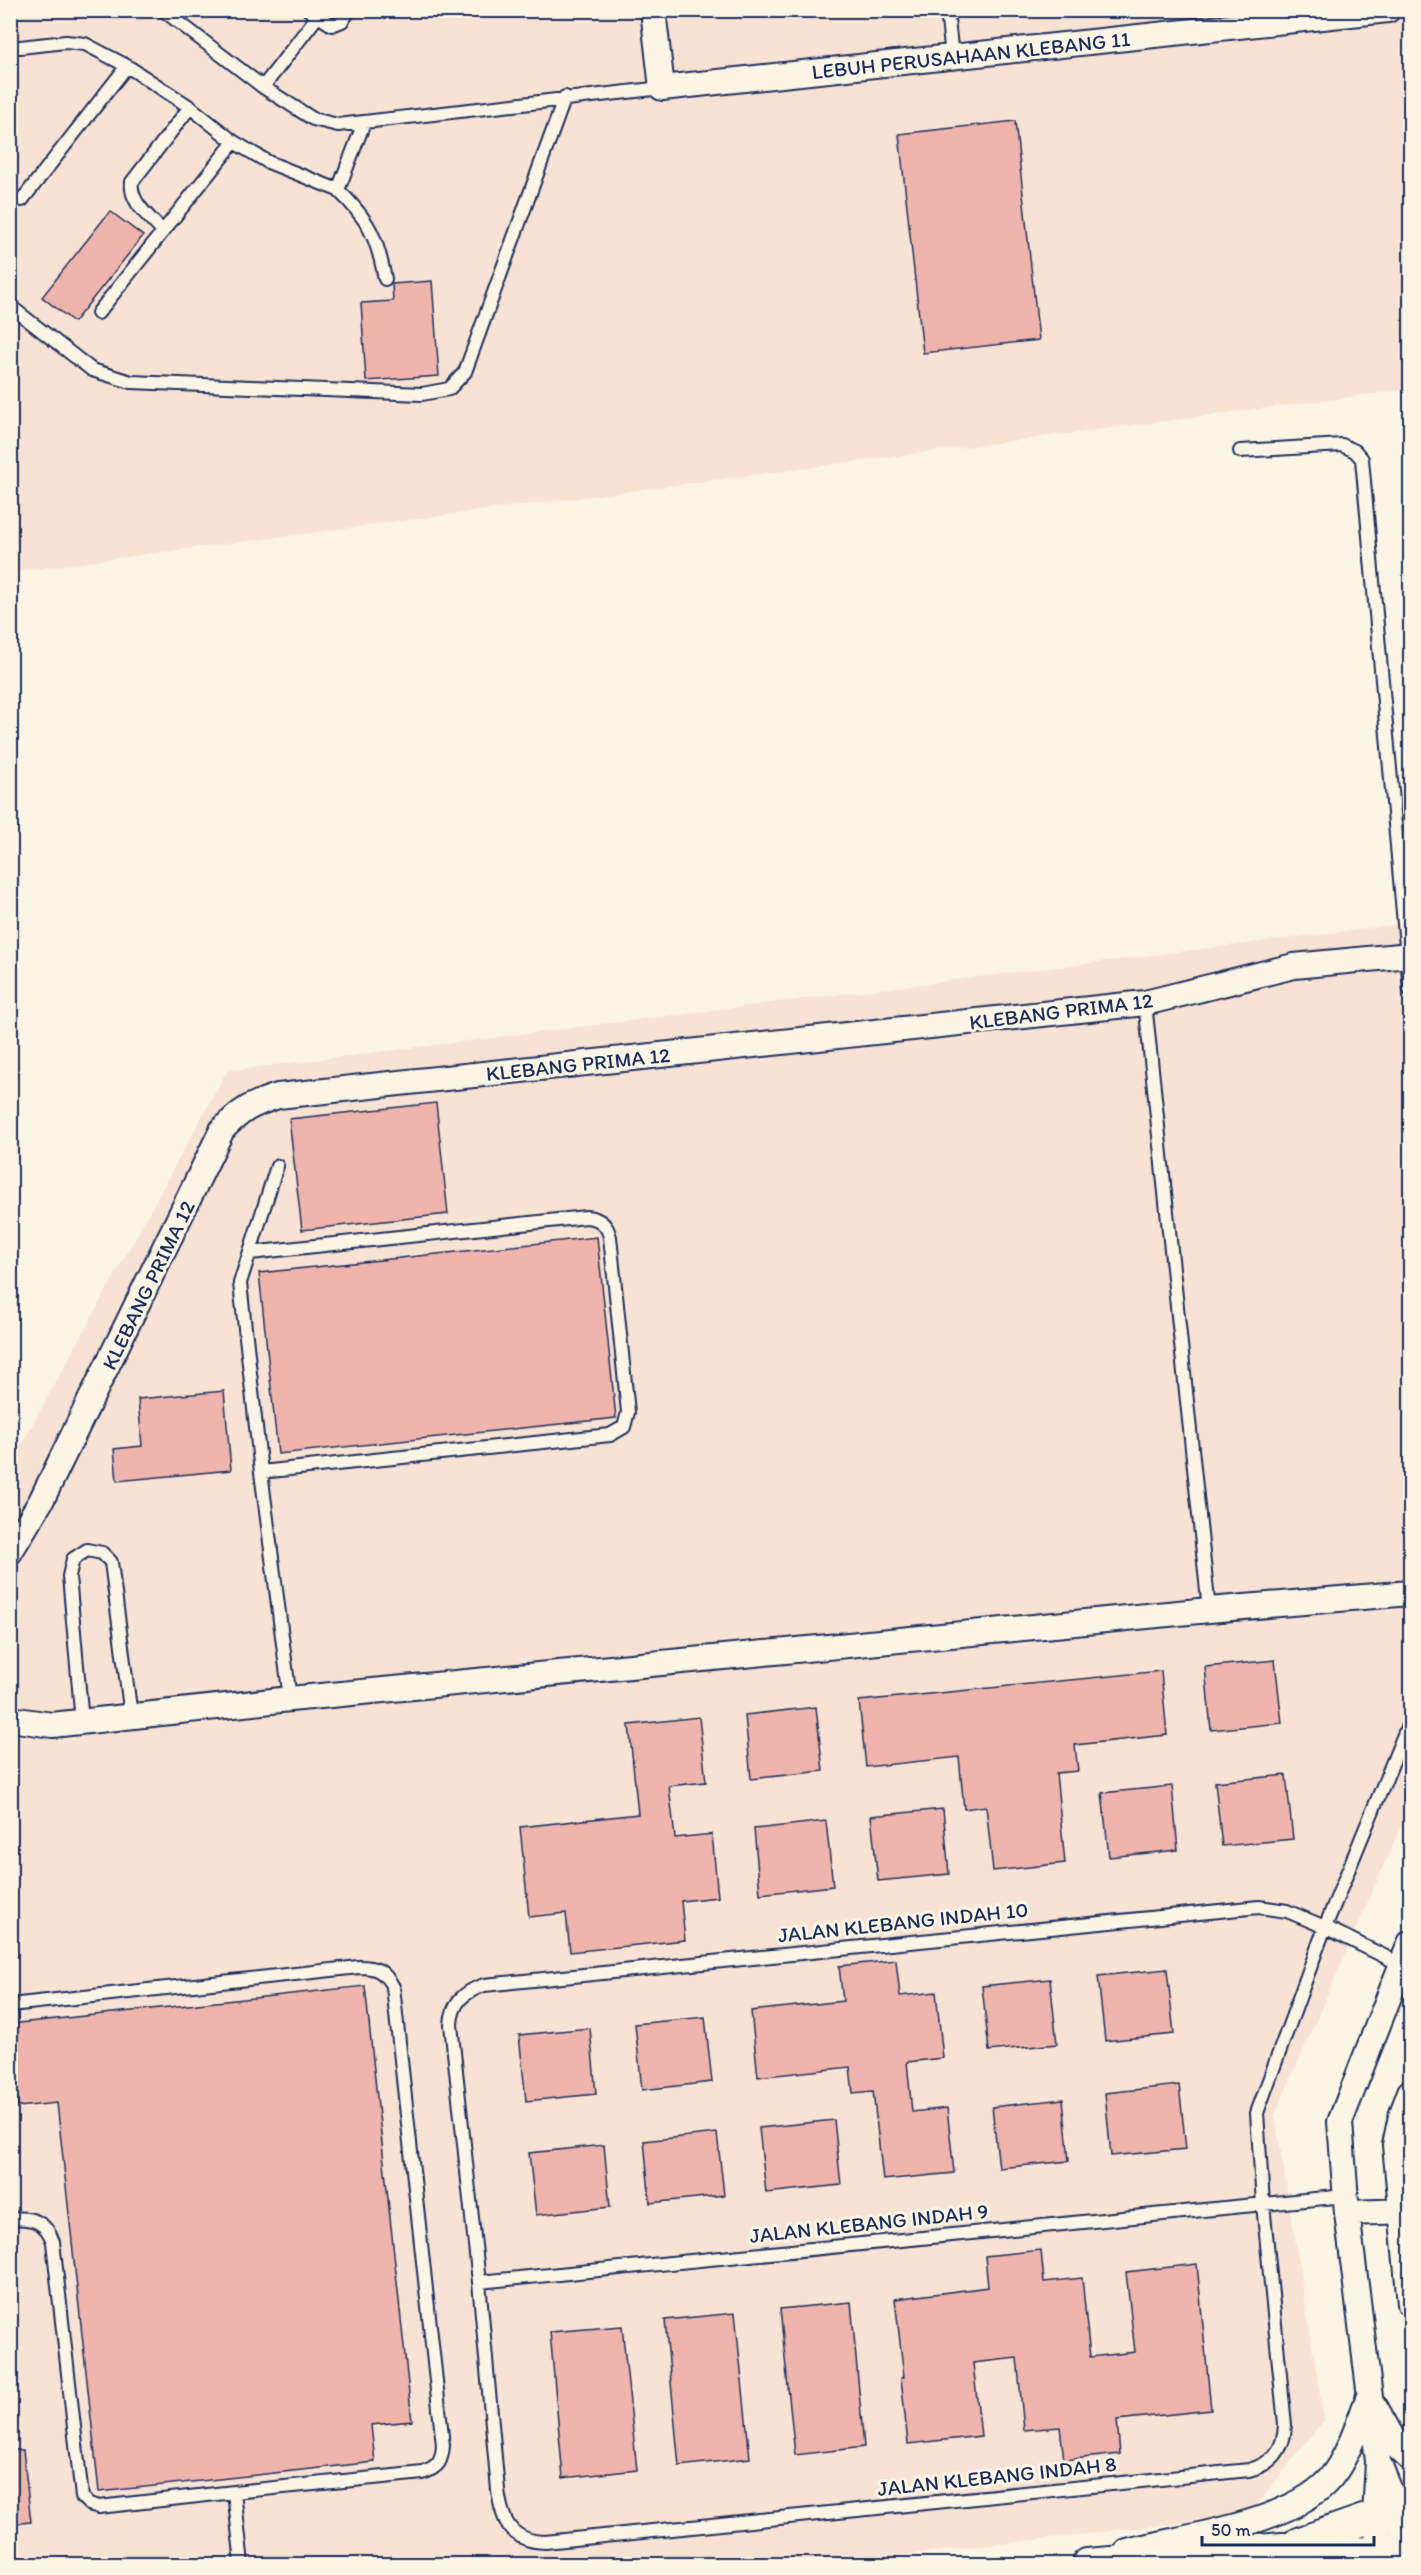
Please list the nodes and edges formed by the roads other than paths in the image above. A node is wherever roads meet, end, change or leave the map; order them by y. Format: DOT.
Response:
graph roads {
  1 [pos="163,10"];
  2 [pos="350,10"];
  3 [pos="653,10"];
  4 [pos="947,10"];
  5 [pos="1388,10"];
  6 [pos="313,14"];
  7 [pos="1292,16"];
  8 [pos="20,47"];
  9 [pos="952,57"];
  10 [pos="127,66"];
  11 [pos="263,87"];
  12 [pos="662,88"];
  13 [pos="565,97"];
  14 [pos="190,107"];
  15 [pos="364,123"];
  16 [pos="234,142"];
  17 [pos="338,190"];
  18 [pos="22,200"];
  19 [pos="162,231"];
  20 [pos="385,279"];
  21 [pos="10,306"];
  22 [pos="98,313"];
  23 [pos="1240,451"];
  24 [pos="1408,956"];
  25 [pos="1410,990"];
  26 [pos="1145,1003"];
  27 [pos="277,1166"];
  28 [pos="250,1253"];
  29 [pos="261,1472"];
  30 [pos="10,1552"];
  31 [pos="1410,1593"];
  32 [pos="1209,1610"];
  33 [pos="290,1700"];
  34 [pos="132,1716"];
  35 [pos="10,1719"];
  36 [pos="1410,1720"];
  37 [pos="82,1722"];
  38 [pos="1325,1927"];
  39 [pos="1410,1943"];
  40 [pos="1402,1965"];
  41 [pos="10,2005"];
  42 [pos="1410,2092"];
  43 [pos="1263,2204"];
  44 [pos="1346,2204"];
  45 [pos="1406,2211"];
  46 [pos="10,2219"];
  47 [pos="479,2282"];
  48 [pos="1410,2304"];
  49 [pos="1369,2395"];
  50 [pos="1410,2459"];
  51 [pos="234,2492"];
  52 [pos="1395,2514"];
  53 [pos="1283,2548"];
  54 [pos="1396,2556"];
  55 [pos="242,2565"];
  56 [pos="1073,2565"];
  57 [pos="1087,2565"];
  1 -- 11 [label="lane"];
  2 -- 6 [label="lane"];
  3 -- 12 [label="street"];
  4 -- 9 [label="lane"];
  5 -- 7 [label="street, LEBUH PERUSAHAAN KLEBANG 11"];
  6 -- 11 [label="lane"];
  7 -- 9 [label="street, LEBUH PERUSAHAAN KLEBANG 11"];
  8 -- 10 [label="lane"];
  9 -- 12 [label="street, LEBUH PERUSAHAAN KLEBANG 11"];
  10 -- 14 [label="lane"];
  10 -- 18 [label="lane"];
  11 -- 15 [label="lane"];
  12 -- 13 [label="lane"];
  13 -- 15 [label="lane"];
  13 -- 21 [label="lane"];
  14 -- 16 [label="lane"];
  14 -- 19 [label="lane"];
  15 -- 17 [label="lane"];
  16 -- 17 [label="lane"];
  16 -- 19 [label="lane"];
  17 -- 20 [label="lane"];
  19 -- 22 [label="lane"];
  23 -- 24 [label="lane"];
  24 -- 25 [label="lane"];
  24 -- 26 [label="street, KLEBANG PRIMA 12"];
  26 -- 30 [label="street, KLEBANG PRIMA 12"];
  26 -- 32 [label="lane"];
  27 -- 28 [label="lane"];
  28 -- 29 [label="lane"];
  28 -- 29 [label="lane"];
  29 -- 33 [label="lane"];
  31 -- 32 [label="street"];
  32 -- 33 [label="street"];
  33 -- 34 [label="street"];
  34 -- 37 [label="street"];
  34 -- 37 [label="lane"];
  35 -- 37 [label="street"];
  36 -- 38 [label="lane"];
  38 -- 40 [label="lane, JALAN KLEBANG INDAH 10"];
  38 -- 43 [label="lane"];
  38 -- 47 [label="lane, JALAN KLEBANG INDAH 10"];
  39 -- 40 [label="street"];
  40 -- 44 [label="street"];
  41 -- 51 [label="lane"];
  42 -- 45 [label="street"];
  43 -- 44 [label="lane, JALAN KLEBANG INDAH 9"];
  43 -- 47 [label="lane, JALAN KLEBANG INDAH 9"];
  43 -- 47 [label="lane, JALAN KLEBANG INDAH 8"];
  44 -- 45 [label="street"];
  44 -- 49 [label="street"];
  45 -- 48 [label="street"];
  46 -- 51 [label="lane"];
  49 -- 50 [label="street"];
  49 -- 52 [label="street"];
  49 -- 56 [label="street"];
  51 -- 55 [label="lane"];
  52 -- 53 [label="street"];
  52 -- 54 [label="street"];
  53 -- 54 [label="street"];
  53 -- 57 [label="street"];
}
